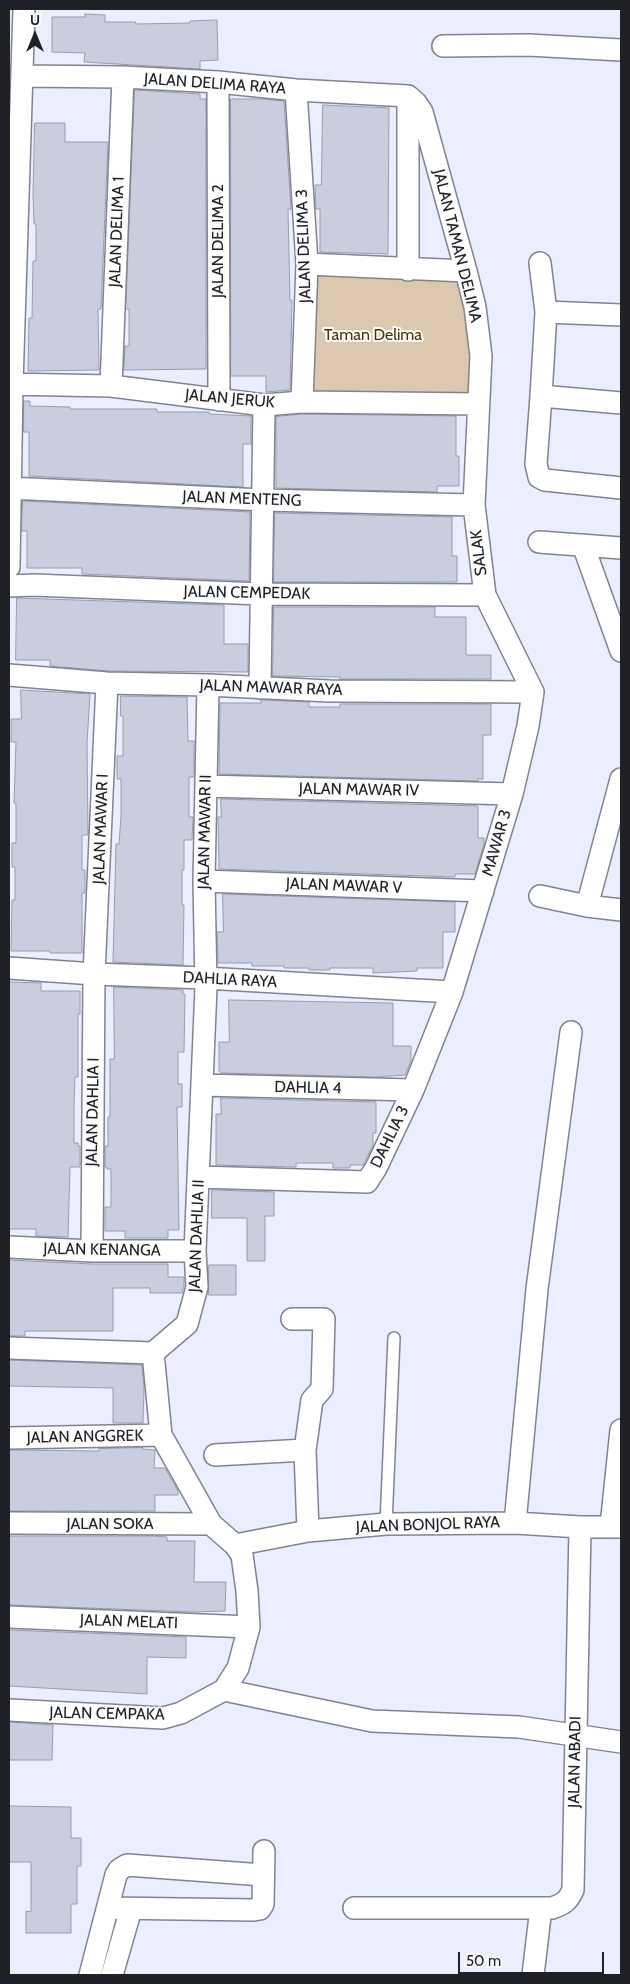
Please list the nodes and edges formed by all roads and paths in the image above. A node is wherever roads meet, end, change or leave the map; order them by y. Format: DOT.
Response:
graph roads {
  1 [pos="19,17"];
  2 [pos="443,46"];
  3 [pos="621,50"];
  4 [pos="22,76"];
  5 [pos="123,77"];
  6 [pos="218,82"];
  7 [pos="296,90"];
  8 [pos="408,96"];
  9 [pos="14,157"];
  10 [pos="540,263"];
  11 [pos="307,264"];
  12 [pos="408,270"];
  13 [pos="466,271"];
  14 [pos="546,312"];
  15 [pos="621,315"];
  16 [pos="10,384"];
  17 [pos="111,386"];
  18 [pos="542,396"];
  19 [pos="219,400"];
  20 [pos="302,402"];
  21 [pos="621,403"];
  22 [pos="478,404"];
  23 [pos="264,405"];
  24 [pos="10,488"];
  25 [pos="621,488"];
  26 [pos="263,500"];
  27 [pos="474,505"];
  28 [pos="539,542"];
  29 [pos="583,545"];
  30 [pos="621,548"];
  31 [pos="9,567"];
  32 [pos="9,586"];
  33 [pos="261,594"];
  34 [pos="484,595"];
  35 [pos="621,651"];
  36 [pos="9,675"];
  37 [pos="107,683"];
  38 [pos="208,685"];
  39 [pos="260,688"];
  40 [pos="533,692"];
  41 [pos="621,780"];
  42 [pos="206,786"];
  43 [pos="512,794"];
  44 [pos="204,880"];
  45 [pos="483,891"];
  46 [pos="540,896"];
  47 [pos="587,906"];
  48 [pos="621,910"];
  49 [pos="9,968"];
  50 [pos="94,974"];
  51 [pos="205,978"];
  52 [pos="452,992"];
  53 [pos="571,1032"];
  54 [pos="202,1086"];
  55 [pos="413,1090"];
  56 [pos="199,1177"];
  57 [pos="9,1247"];
  58 [pos="92,1251"];
  59 [pos="195,1251"];
  60 [pos="292,1319"];
  61 [pos="394,1338"];
  62 [pos="9,1348"];
  63 [pos="153,1353"];
  64 [pos="621,1430"];
  65 [pos="161,1435"];
  66 [pos="9,1438"];
  67 [pos="305,1450"];
  68 [pos="215,1455"];
  69 [pos="9,1523"];
  70 [pos="515,1523"];
  71 [pos="211,1524"];
  72 [pos="386,1524"];
  73 [pos="616,1526"];
  74 [pos="580,1527"];
  75 [pos="308,1531"];
  76 [pos="235,1545"];
  77 [pos="9,1617"];
  78 [pos="249,1627"];
  79 [pos="224,1690"];
  80 [pos="9,1710"];
  81 [pos="575,1735"];
  82 [pos="621,1742"];
  83 [pos="264,1851"];
  84 [pos="263,1875"];
  85 [pos="109,1908"];
  86 [pos="354,1908"];
  87 [pos="542,1908"];
  88 [pos="131,1909"];
  89 [pos="92,1966"];
  90 [pos="114,1968"];
  91 [pos="532,1975"];
  1 -- 4 [label="street"];
  2 -- 3 [label="street"];
  4 -- 5 [label="street, JALAN DELIMA RAYA"];
  4 -- 9 [label="street"];
  5 -- 6 [label="street, JALAN DELIMA RAYA"];
  5 -- 17 [label="street, JALAN DELIMA 1"];
  6 -- 7 [label="street, JALAN DELIMA RAYA"];
  6 -- 19 [label="street, JALAN DELIMA 2"];
  7 -- 8 [label="street, JALAN DELIMA RAYA"];
  7 -- 11 [label="street, JALAN DELIMA 3"];
  8 -- 12 [label="street"];
  8 -- 13 [label="street, JALAN TAMAN DELIMA"];
  9 -- 16 [label="street"];
  10 -- 14 [label="street"];
  11 -- 12 [label="street"];
  11 -- 20 [label="street, JALAN DELIMA 3"];
  12 -- 13 [label="street"];
  13 -- 22 [label="street, JALAN TAMAN DELIMA"];
  14 -- 15 [label="street"];
  14 -- 18 [label="street"];
  16 -- 17 [label="street, JALAN JERUK"];
  16 -- 24 [label="street"];
  17 -- 19 [label="street, JALAN JERUK"];
  18 -- 21 [label="street"];
  18 -- 25 [label="street"];
  19 -- 23 [label="street, JALAN JERUK"];
  20 -- 22 [label="street, JALAN JERUK"];
  20 -- 23 [label="street, JALAN JERUK"];
  22 -- 27 [label="street, SALAK"];
  23 -- 26 [label="street"];
  24 -- 26 [label="street, JALAN MENTENG"];
  24 -- 31 [label="street"];
  26 -- 27 [label="street, JALAN MENTENG"];
  26 -- 33 [label="street"];
  27 -- 34 [label="street, SALAK"];
  28 -- 29 [label="street"];
  29 -- 30 [label="street"];
  29 -- 35 [label="street"];
  32 -- 33 [label="street, JALAN CEMPEDAK"];
  33 -- 34 [label="street, JALAN CEMPEDAK"];
  33 -- 39 [label="street"];
  34 -- 40 [label="street, SALAK"];
  36 -- 37 [label="street, JALAN MAWAR RAYA"];
  37 -- 38 [label="street, JALAN MAWAR RAYA"];
  37 -- 50 [label="street, JALAN MAWAR I"];
  38 -- 39 [label="street, JALAN MAWAR RAYA"];
  38 -- 42 [label="street, JALAN MAWAR II"];
  39 -- 40 [label="street, JALAN MAWAR RAYA"];
  40 -- 43 [label="street, MAWAR 3"];
  41 -- 47 [label="street"];
  42 -- 43 [label="street, JALAN MAWAR IV"];
  42 -- 44 [label="street, JALAN MAWAR II"];
  43 -- 45 [label="street, MAWAR 3"];
  44 -- 45 [label="street, JALAN MAWAR V"];
  44 -- 51 [label="street, JALAN MAWAR II"];
  45 -- 52 [label="street, MAWAR 3"];
  46 -- 47 [label="street"];
  47 -- 48 [label="street"];
  49 -- 50 [label="street, DAHLIA RAYA"];
  50 -- 51 [label="street, DAHLIA RAYA"];
  50 -- 58 [label="street, JALAN DAHLIA I"];
  51 -- 52 [label="street, DAHLIA RAYA"];
  51 -- 54 [label="street, JALAN DAHLIA II"];
  52 -- 55 [label="street, DAHLIA 3"];
  53 -- 70 [label="street"];
  54 -- 55 [label="street, DAHLIA 4"];
  54 -- 56 [label="street, JALAN DAHLIA II"];
  55 -- 56 [label="street, DAHLIA 3"];
  56 -- 59 [label="street, JALAN DAHLIA II"];
  57 -- 58 [label="street, JALAN KENANGA"];
  58 -- 59 [label="street, JALAN KENANGA"];
  59 -- 63 [label="street, JALAN DAHLIA II"];
  60 -- 67 [label="street"];
  61 -- 72 [label="lane"];
  62 -- 63 [label="street"];
  63 -- 65 [label="street"];
  64 -- 73 [label="street"];
  65 -- 66 [label="street, JALAN ANGGREK"];
  65 -- 71 [label="street"];
  67 -- 68 [label="street"];
  67 -- 75 [label="street"];
  69 -- 71 [label="street, JALAN SOKA"];
  70 -- 72 [label="street, JALAN BONJOL RAYA"];
  70 -- 74 [label="street, JALAN BONJOL RAYA"];
  71 -- 76 [label="street, JALAN CEMPAKA"];
  72 -- 75 [label="street, JALAN BONJOL RAYA"];
  73 -- 74 [label="street, JALAN BONJOL RAYA"];
  74 -- 81 [label="street, JALAN ABADI"];
  75 -- 76 [label="street, JALAN BONJOL RAYA"];
  76 -- 78 [label="street, JALAN CEMPAKA"];
  77 -- 78 [label="street, JALAN MELATI"];
  78 -- 79 [label="street, JALAN CEMPAKA"];
  79 -- 80 [label="street, JALAN CEMPAKA"];
  79 -- 81 [label="street"];
  81 -- 82 [label="street"];
  81 -- 87 [label="street, JALAN ABADI"];
  83 -- 84 [label="street"];
  84 -- 85 [label="street"];
  84 -- 88 [label="street"];
  85 -- 88 [label="street"];
  85 -- 89 [label="street"];
  86 -- 87 [label="street, JALAN ABADI"];
  87 -- 91 [label="street"];
  88 -- 90 [label="street"];
}
